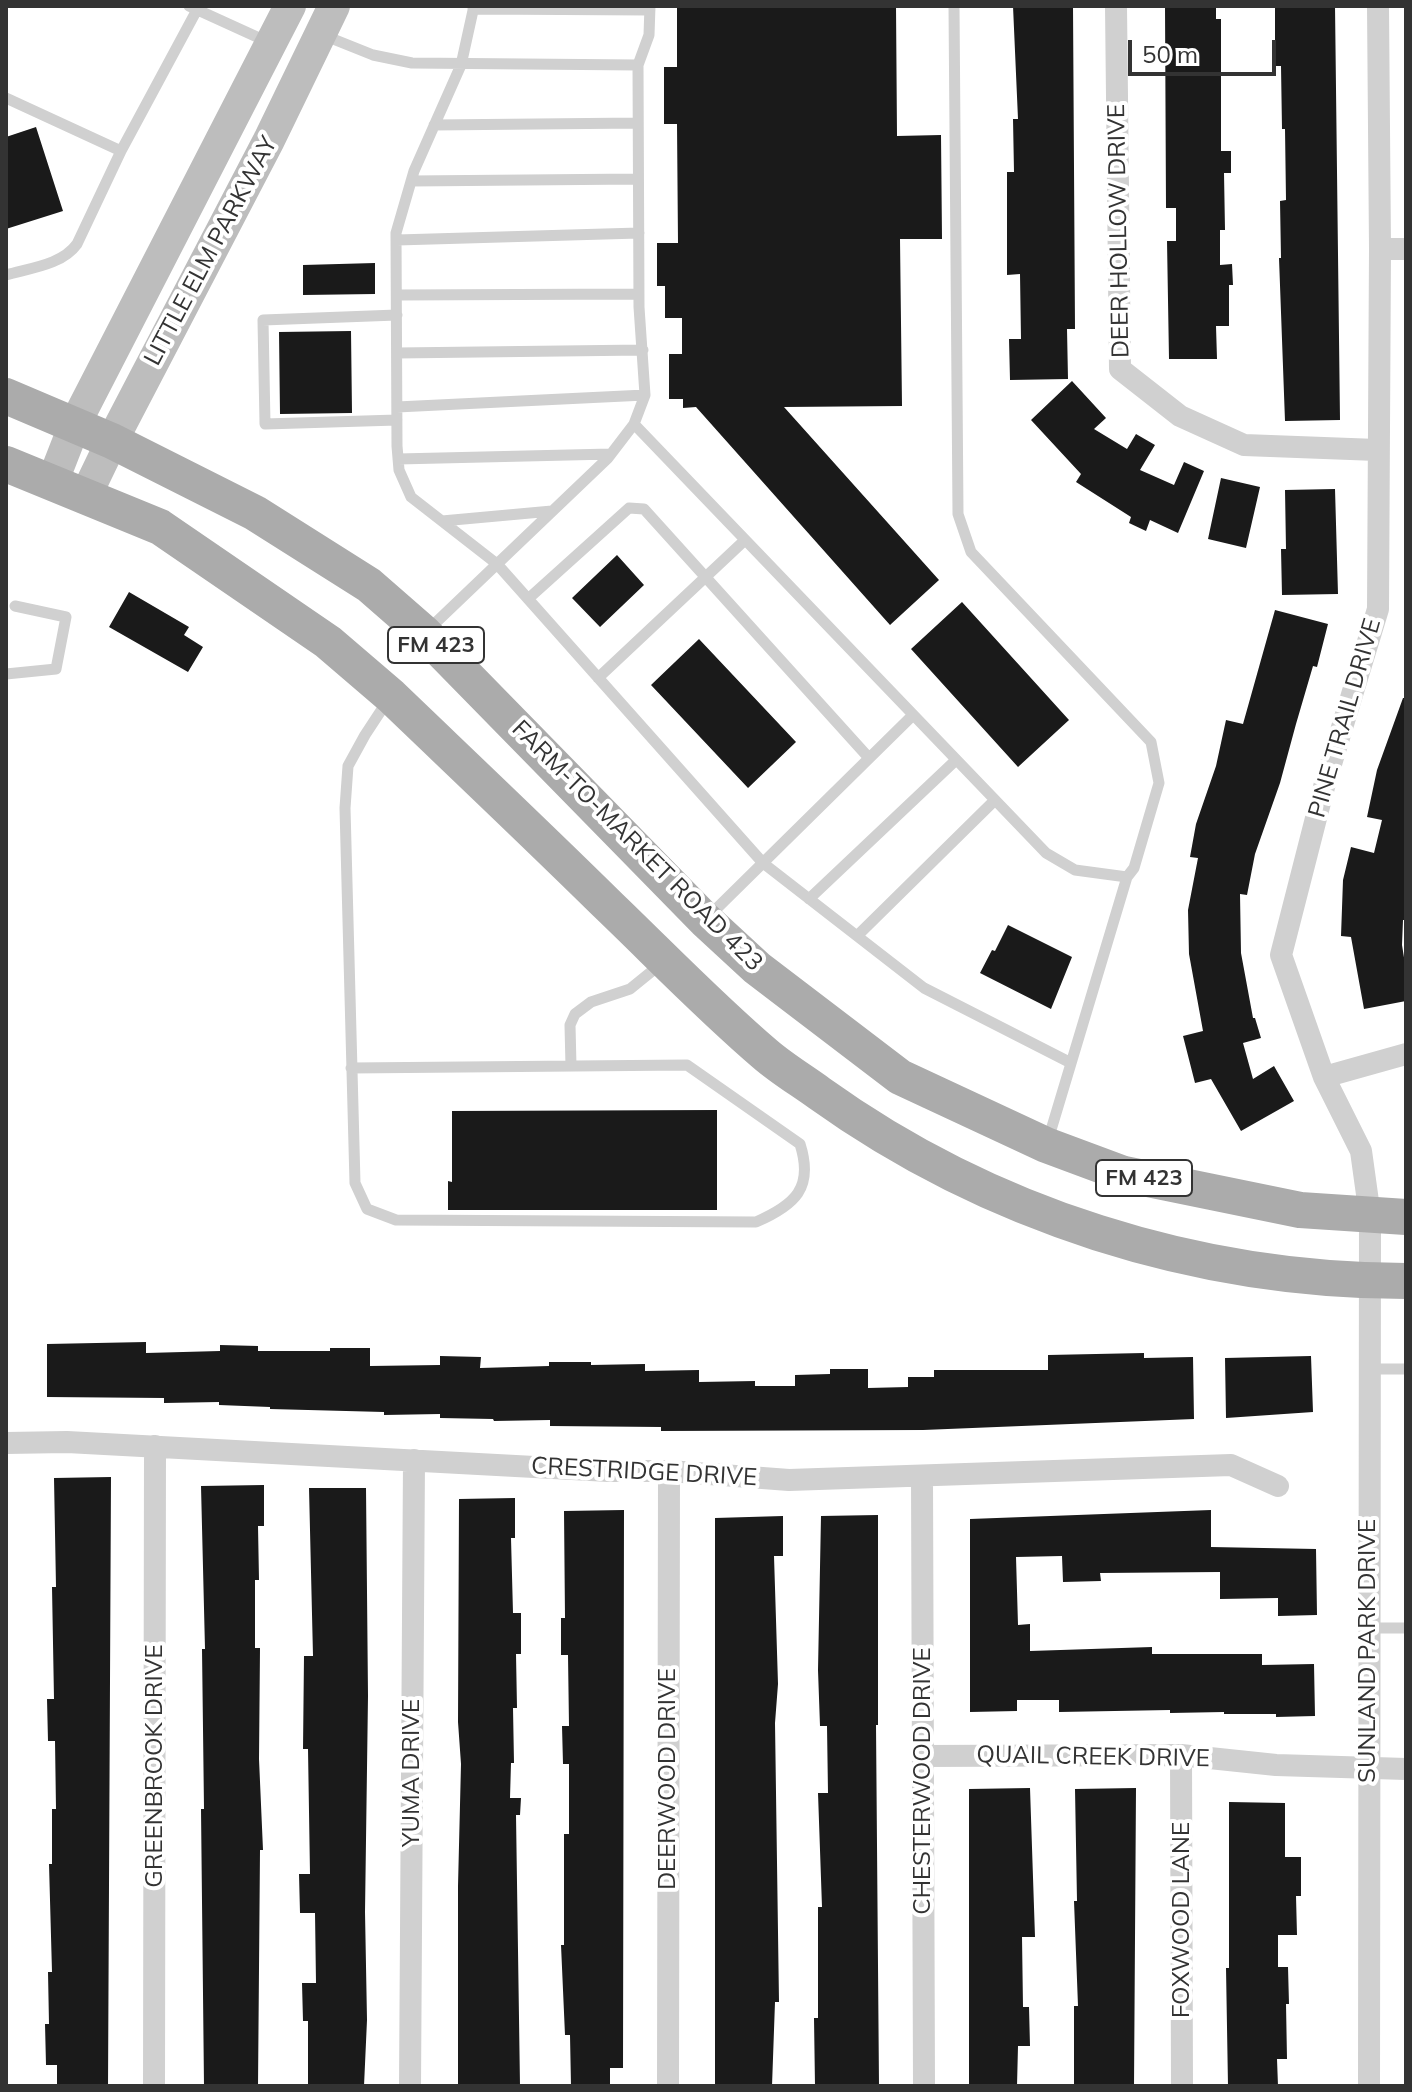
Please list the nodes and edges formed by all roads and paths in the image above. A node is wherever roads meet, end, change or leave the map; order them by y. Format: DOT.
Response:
graph roads {
  1 [pos="290,6"];
  2 [pos="954,6"];
  3 [pos="1116,6"];
  4 [pos="1378,6"];
  5 [pos="195,7"];
  6 [pos="474,7"];
  7 [pos="650,8"];
  8 [pos="328,20"];
  9 [pos="270,44"];
  10 [pos="461,65"];
  11 [pos="638,65"];
  12 [pos="6,98"];
  13 [pos="638,123"];
  14 [pos="434,125"];
  15 [pos="121,151"];
  16 [pos="638,179"];
  17 [pos="411,181"];
  18 [pos="639,233"];
  19 [pos="397,240"];
  20 [pos="1380,249"];
  21 [pos="1406,249"];
  22 [pos="6,275"];
  23 [pos="639,294"];
  24 [pos="397,295"];
  25 [pos="397,315"];
  26 [pos="643,350"];
  27 [pos="397,353"];
  28 [pos="645,395"];
  29 [pos="6,396"];
  30 [pos="397,407"];
  31 [pos="397,420"];
  32 [pos="75,424"];
  33 [pos="634,424"];
  34 [pos="112,441"];
  35 [pos="1377,450"];
  36 [pos="611,454"];
  37 [pos="398,459"];
  38 [pos="6,464"];
  39 [pos="52,483"];
  40 [pos="86,495"];
  41 [pos="552,511"];
  42 [pos="442,521"];
  43 [pos="745,540"];
  44 [pos="497,564"];
  45 [pos="706,576"];
  46 [pos="528,599"];
  47 [pos="15,606"];
  48 [pos="424,633"];
  49 [pos="6,674"];
  50 [pos="598,678"];
  51 [pos="391,696"];
  52 [pos="913,715"];
  53 [pos="869,758"];
  54 [pos="956,760"];
  55 [pos="995,800"];
  56 [pos="763,863"];
  57 [pos="1127,877"];
  58 [pos="809,899"];
  59 [pos="705,920"];
  60 [pos="857,936"];
  61 [pos="665,961"];
  62 [pos="1406,1054"];
  63 [pos="1071,1063"];
  64 [pos="571,1066"];
  65 [pos="351,1068"];
  66 [pos="1324,1077"];
  67 [pos="1046,1145"];
  68 [pos="1370,1216"];
  69 [pos="1406,1217"];
  70 [pos="1370,1281"];
  71 [pos="1406,1281"];
  72 [pos="1369,1369"];
  73 [pos="1406,1369"];
  74 [pos="6,1443"];
  75 [pos="155,1446"];
  76 [pos="414,1460"];
  77 [pos="669,1471"];
  78 [pos="922,1477"];
  79 [pos="1278,1486"];
  80 [pos="1368,1628"];
  81 [pos="1406,1628"];
  82 [pos="1181,1755"];
  83 [pos="923,1756"];
  84 [pos="1367,1769"];
  85 [pos="1406,1769"];
  86 [pos="154,2086"];
  87 [pos="410,2086"];
  88 [pos="668,2086"];
  89 [pos="924,2086"];
  90 [pos="1182,2086"];
  91 [pos="1369,2086"];
  1 -- 9 [label="main road, LITTLE ELM PARKWAY"];
  2 -- 57 [label="lane"];
  3 -- 35 [label="street, DEER HOLLOW DRIVE"];
  4 -- 20 [label="street, PINE TRAIL DRIVE"];
  5 -- 9 [label="lane"];
  5 -- 15 [label="lane"];
  6 -- 7 [label="lane"];
  6 -- 10 [label="lane"];
  7 -- 11 [label="lane"];
  8 -- 10 [label="lane"];
  8 -- 34 [label="main road, LITTLE ELM PARKWAY"];
  9 -- 32 [label="main road, LITTLE ELM PARKWAY"];
  10 -- 11 [label="lane"];
  10 -- 14 [label="lane"];
  11 -- 13 [label="lane"];
  12 -- 15 [label="lane"];
  13 -- 14 [label="lane"];
  13 -- 16 [label="lane"];
  14 -- 17 [label="lane"];
  15 -- 22 [label="lane"];
  16 -- 17 [label="lane"];
  16 -- 18 [label="lane"];
  17 -- 19 [label="lane"];
  18 -- 19 [label="lane"];
  18 -- 23 [label="lane"];
  19 -- 24 [label="lane"];
  20 -- 21 [label="street"];
  20 -- 35 [label="street, PINE TRAIL DRIVE"];
  23 -- 24 [label="lane"];
  23 -- 26 [label="lane"];
  24 -- 25 [label="lane"];
  25 -- 27 [label="lane"];
  25 -- 31 [label="lane"];
  26 -- 27 [label="lane"];
  26 -- 28 [label="lane"];
  27 -- 30 [label="lane"];
  28 -- 30 [label="lane"];
  28 -- 33 [label="lane"];
  29 -- 32 [label="main road, FARM-TO-MARKET ROAD 423 / FM 423"];
  30 -- 31 [label="lane"];
  31 -- 37 [label="lane"];
  32 -- 34 [label="main road, FARM-TO-MARKET ROAD 423 / FM 423"];
  32 -- 39 [label="main road, LITTLE ELM PARKWAY"];
  33 -- 36 [label="lane"];
  33 -- 43 [label="lane"];
  34 -- 40 [label="main road, LITTLE ELM PARKWAY"];
  34 -- 48 [label="main road, FARM-TO-MARKET ROAD 423 / FM 423"];
  35 -- 66 [label="street, PINE TRAIL DRIVE"];
  36 -- 37 [label="lane"];
  36 -- 41 [label="lane"];
  37 -- 42 [label="lane"];
  38 -- 39 [label="main road, FM 423"];
  39 -- 40 [label="main road, FM 423"];
  40 -- 51 [label="main road, FM 423"];
  41 -- 42 [label="lane"];
  41 -- 44 [label="lane"];
  42 -- 44 [label="lane"];
  43 -- 45 [label="lane"];
  43 -- 52 [label="lane"];
  44 -- 46 [label="lane"];
  44 -- 48 [label="lane"];
  45 -- 46 [label="lane"];
  45 -- 50 [label="lane"];
  45 -- 53 [label="lane"];
  46 -- 50 [label="lane"];
  47 -- 49 [label="lane"];
  48 -- 59 [label="main road, FARM-TO-MARKET ROAD 423 / FM 423"];
  50 -- 56 [label="lane"];
  51 -- 61 [label="main road, FM 423"];
  51 -- 65 [label="lane"];
  52 -- 53 [label="lane"];
  52 -- 54 [label="lane"];
  53 -- 56 [label="lane"];
  54 -- 55 [label="lane"];
  54 -- 58 [label="lane"];
  55 -- 57 [label="lane"];
  55 -- 60 [label="lane"];
  56 -- 58 [label="lane"];
  56 -- 59 [label="lane"];
  57 -- 63 [label="lane"];
  58 -- 60 [label="lane"];
  59 -- 61 [label="main road"];
  59 -- 67 [label="main road, FARM-TO-MARKET ROAD 423 / FM 423"];
  60 -- 63 [label="lane"];
  61 -- 64 [label="lane"];
  61 -- 70 [label="main road, FM 423"];
  62 -- 66 [label="street"];
  63 -- 67 [label="lane"];
  64 -- 65 [label="lane"];
  64 -- 65 [label="lane"];
  66 -- 68 [label="street, PINE TRAIL DRIVE"];
  67 -- 68 [label="main road, FARM-TO-MARKET ROAD 423 / FM 423"];
  68 -- 69 [label="main road, FARM-TO-MARKET ROAD 423 / FM 423"];
  68 -- 70 [label="street, SUNLAND PARK DRIVE"];
  70 -- 71 [label="main road, FM 423"];
  70 -- 72 [label="street, SUNLAND PARK DRIVE"];
  72 -- 73 [label="lane"];
  72 -- 80 [label="street, SUNLAND PARK DRIVE"];
  74 -- 75 [label="street, CRESTRIDGE DRIVE"];
  75 -- 76 [label="street, CRESTRIDGE DRIVE"];
  75 -- 86 [label="street, GREENBROOK DRIVE"];
  76 -- 77 [label="street, CRESTRIDGE DRIVE"];
  76 -- 87 [label="street, YUMA DRIVE"];
  77 -- 78 [label="street, CRESTRIDGE DRIVE"];
  77 -- 88 [label="street, DEERWOOD DRIVE"];
  78 -- 79 [label="street, CRESTRIDGE DRIVE"];
  78 -- 83 [label="street, CHESTERWOOD DRIVE"];
  80 -- 81 [label="lane"];
  80 -- 84 [label="street, SUNLAND PARK DRIVE"];
  82 -- 83 [label="street, QUAIL CREEK DRIVE"];
  82 -- 84 [label="street, QUAIL CREEK DRIVE"];
  82 -- 90 [label="street, FOXWOOD LANE"];
  83 -- 89 [label="street, CHESTERWOOD DRIVE"];
  84 -- 85 [label="street, QUAIL CREEK DRIVE"];
  84 -- 91 [label="street, SUNLAND PARK DRIVE"];
}
